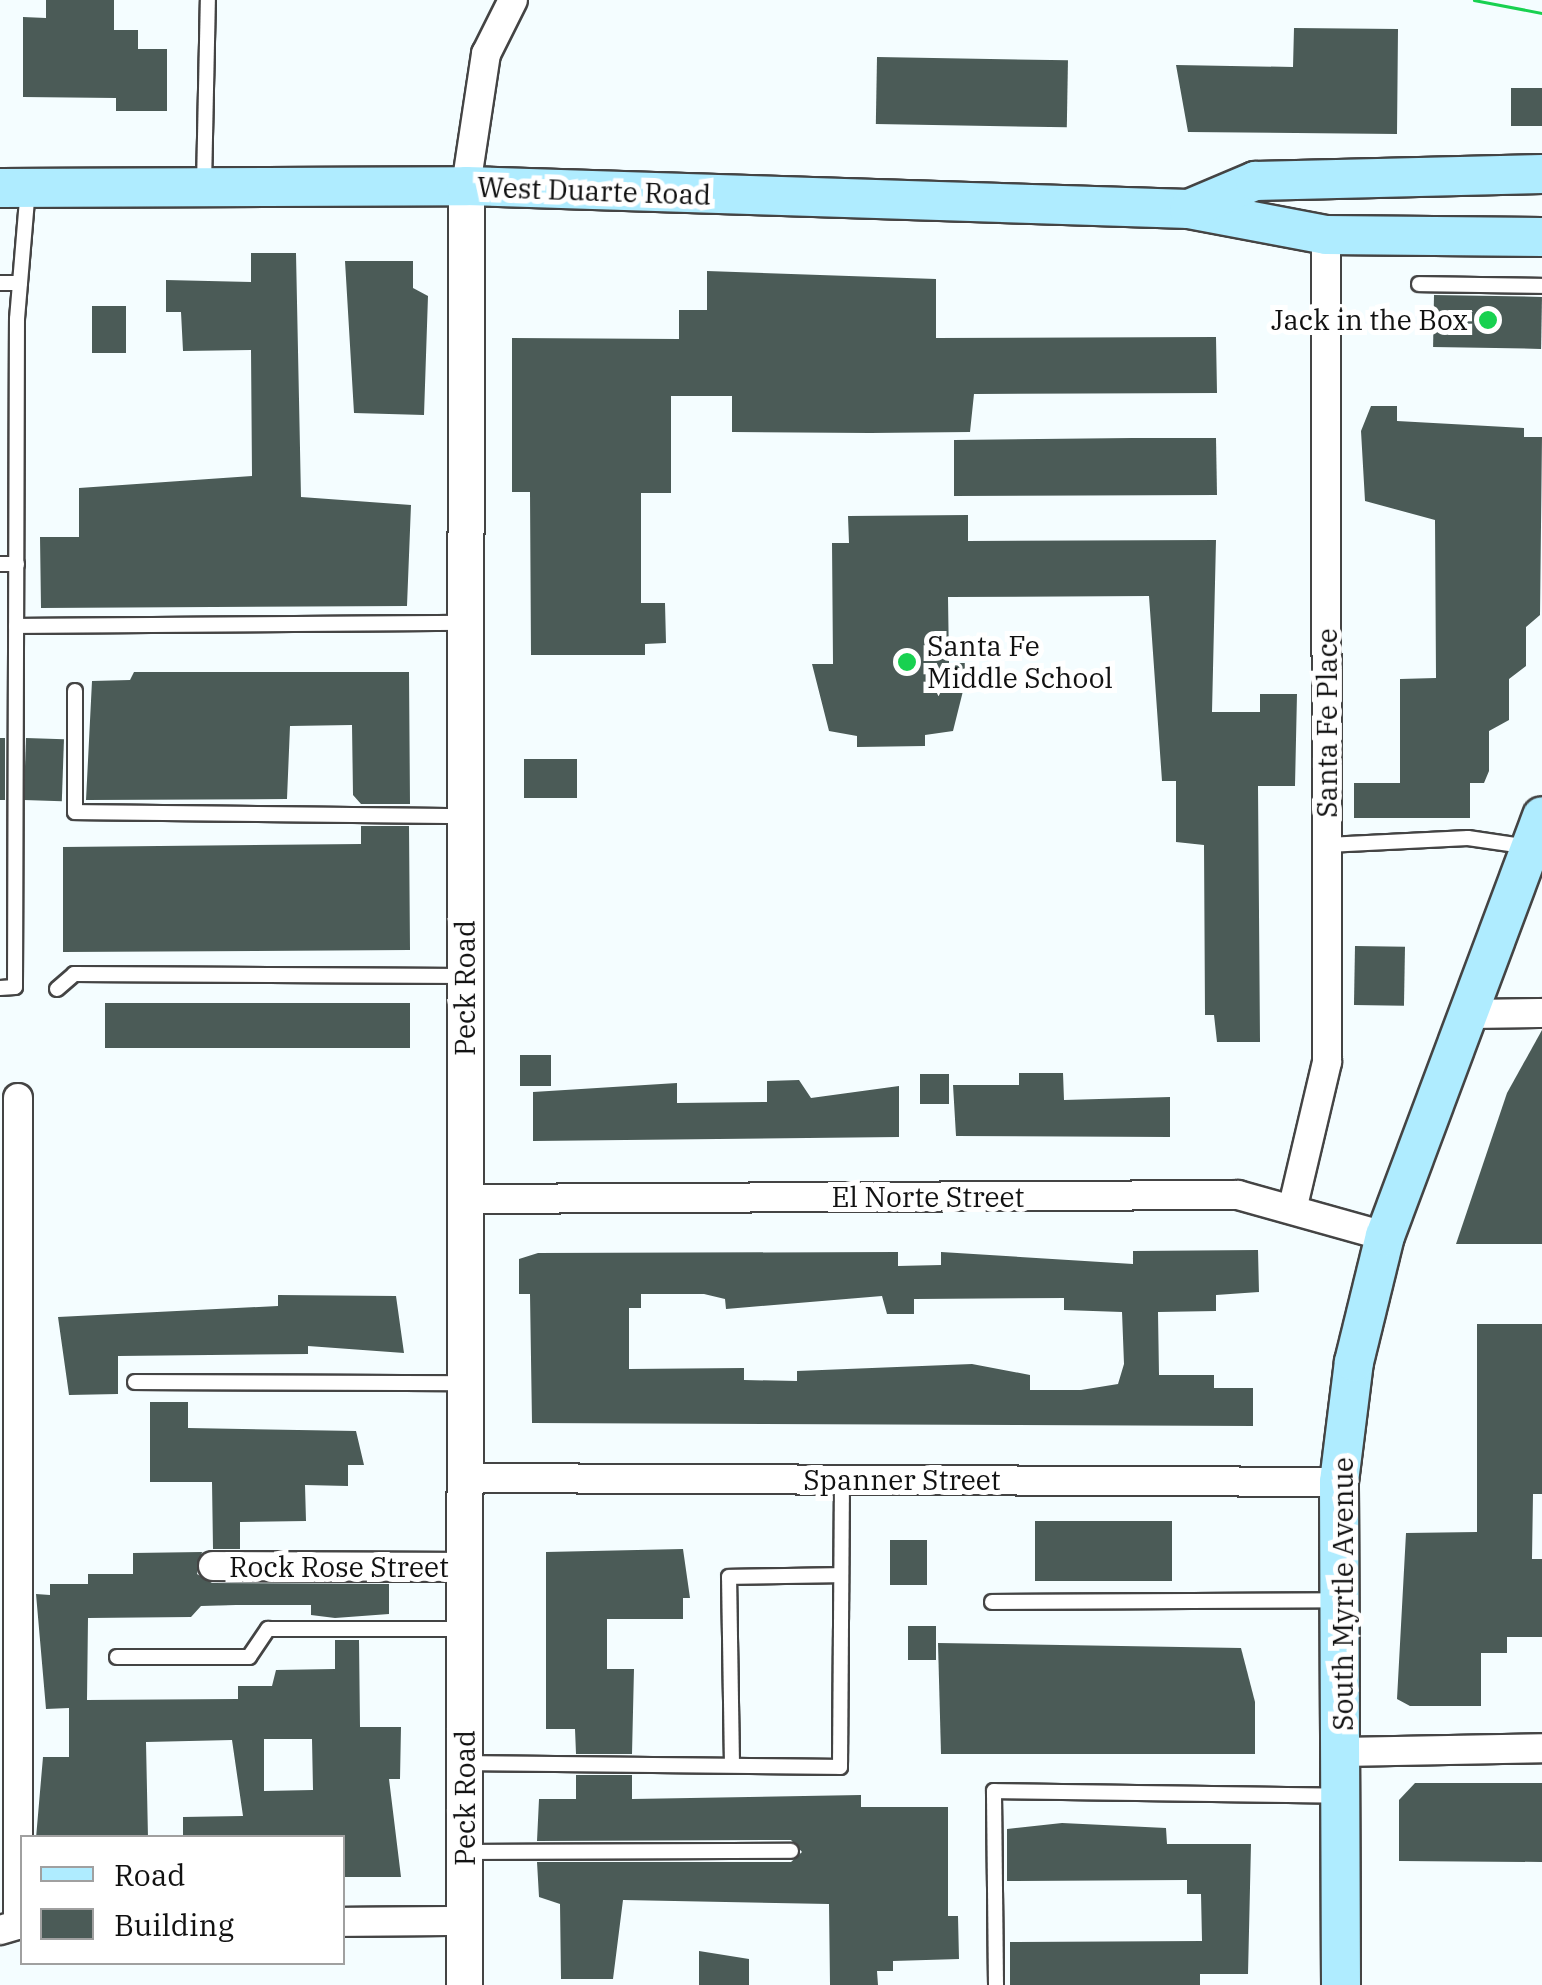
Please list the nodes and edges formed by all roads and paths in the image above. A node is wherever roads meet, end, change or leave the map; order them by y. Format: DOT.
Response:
graph roads {
  1 [pos="208,0"];
  2 [pos="513,0"];
  3 [pos="1542,174"];
  4 [pos="204,186"];
  5 [pos="466,186"];
  6 [pos="14,188"];
  7 [pos="1188,209"];
  8 [pos="1326,235"];
  9 [pos="1542,237"];
  10 [pos="0,283"];
  11 [pos="20,283"];
  12 [pos="1419,284"];
  13 [pos="1542,286"];
  14 [pos="0,564"];
  15 [pos="17,564"];
  16 [pos="465,624"];
  17 [pos="16,626"];
  18 [pos="75,690"];
  19 [pos="465,816"];
  20 [pos="1536,832"];
  21 [pos="1327,845"];
  22 [pos="465,976"];
  23 [pos="0,988"];
  24 [pos="57,989"];
  25 [pos="1542,1013"];
  26 [pos="1468,1014"];
  27 [pos="18,1098"];
  28 [pos="465,1199"];
  29 [pos="1293,1206"];
  30 [pos="1385,1236"];
  31 [pos="135,1382"];
  32 [pos="464,1383"];
  33 [pos="464,1478"];
  34 [pos="842,1480"];
  35 [pos="1339,1482"];
  36 [pos="213,1566"];
  37 [pos="464,1568"];
  38 [pos="841,1575"];
  39 [pos="1340,1600"];
  40 [pos="992,1602"];
  41 [pos="465,1629"];
  42 [pos="117,1657"];
  43 [pos="1542,1748"];
  44 [pos="1342,1752"];
  45 [pos="464,1763"];
  46 [pos="732,1765"];
  47 [pos="1342,1796"];
  48 [pos="9,1823"];
  49 [pos="791,1851"];
  50 [pos="464,1852"];
  51 [pos="345,1922"];
  52 [pos="464,1922"];
  53 [pos="13,1927"];
  54 [pos="464,1985"];
  55 [pos="996,1985"];
  56 [pos="1341,1985"];
  1 -- 4 [label="lane"];
  2 -- 5 [label="street, Peck Road"];
  3 -- 7 [label="main road, West Duarte Road"];
  4 -- 5 [label="main road, West Duarte Road"];
  4 -- 6 [label="main road, West Duarte Road"];
  5 -- 7 [label="main road, West Duarte Road"];
  5 -- 16 [label="street, Peck Road"];
  6 -- 11 [label="lane"];
  7 -- 8 [label="main road, West Duarte Road"];
  8 -- 9 [label="main road, West Duarte Road"];
  8 -- 21 [label="street, Santa Fe Place"];
  10 -- 11 [label="lane"];
  11 -- 15 [label="lane"];
  12 -- 13 [label="lane"];
  14 -- 15 [label="lane"];
  15 -- 17 [label="lane"];
  16 -- 17 [label="lane"];
  16 -- 19 [label="street, Peck Road"];
  17 -- 23 [label="lane"];
  18 -- 19 [label="lane"];
  19 -- 22 [label="street, Peck Road"];
  20 -- 21 [label="lane"];
  20 -- 26 [label="main road, South Myrtle Avenue"];
  21 -- 29 [label="street, Santa Fe Place"];
  22 -- 24 [label="lane"];
  22 -- 28 [label="street, Peck Road"];
  25 -- 26 [label="street"];
  26 -- 30 [label="main road, South Myrtle Avenue"];
  27 -- 48 [label="street"];
  28 -- 29 [label="street, El Norte Street"];
  28 -- 32 [label="street, Peck Road"];
  29 -- 30 [label="street, El Norte Street"];
  30 -- 35 [label="main road, South Myrtle Avenue"];
  31 -- 32 [label="lane"];
  32 -- 33 [label="street, Peck Road"];
  33 -- 34 [label="street, Spanner Street"];
  33 -- 37 [label="street, Peck Road"];
  34 -- 35 [label="street, Spanner Street"];
  34 -- 38 [label="lane"];
  35 -- 39 [label="main road, South Myrtle Avenue"];
  36 -- 37 [label="street, Rock Rose Street"];
  37 -- 41 [label="street, Peck Road"];
  38 -- 46 [label="lane"];
  38 -- 46 [label="lane"];
  39 -- 40 [label="lane"];
  39 -- 44 [label="main road, South Myrtle Avenue"];
  41 -- 42 [label="lane"];
  41 -- 45 [label="street, Peck Road"];
  43 -- 44 [label="street"];
  44 -- 47 [label="main road, South Myrtle Avenue"];
  45 -- 46 [label="lane"];
  45 -- 50 [label="street, Peck Road"];
  47 -- 55 [label="lane"];
  47 -- 56 [label="main road, South Myrtle Avenue"];
  48 -- 53 [label="street"];
  49 -- 50 [label="lane"];
  50 -- 52 [label="street, Peck Road"];
  51 -- 52 [label="street"];
  52 -- 54 [label="street, Peck Road"];
}
